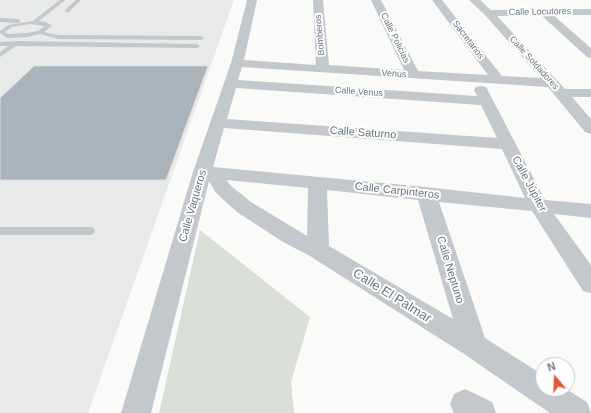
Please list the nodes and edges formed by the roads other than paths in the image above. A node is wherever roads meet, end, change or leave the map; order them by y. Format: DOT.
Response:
graph roads {
  1 [pos="63,0"];
  2 [pos="79,0"];
  3 [pos="252,0"];
  4 [pos="318,0"];
  5 [pos="376,0"];
  6 [pos="437,0"];
  7 [pos="474,0"];
  8 [pos="67,11"];
  9 [pos="543,12"];
  10 [pos="591,12"];
  11 [pos="489,13"];
  12 [pos="0,20"];
  13 [pos="32,22"];
  14 [pos="40,32"];
  15 [pos="27,35"];
  16 [pos="7,36"];
  17 [pos="200,38"];
  18 [pos="0,40"];
  19 [pos="0,44"];
  20 [pos="15,44"];
  21 [pos="197,46"];
  22 [pos="591,54"];
  23 [pos="0,55"];
  24 [pos="237,63"];
  25 [pos="323,69"];
  26 [pos="413,75"];
  27 [pos="476,79"];
  28 [pos="498,80"];
  29 [pos="551,83"];
  30 [pos="230,84"];
  31 [pos="561,93"];
  32 [pos="591,94"];
  33 [pos="487,101"];
  34 [pos="218,123"];
  35 [pos="591,129"];
  36 [pos="508,144"];
  37 [pos="210,172"];
  38 [pos="317,183"];
  39 [pos="426,194"];
  40 [pos="538,205"];
  41 [pos="591,211"];
  42 [pos="0,231"];
  43 [pos="90,231"];
  44 [pos="318,250"];
  45 [pos="591,284"];
  46 [pos="474,346"];
  47 [pos="136,413"];
  48 [pos="576,413"];
  1 -- 13 [label="lane"];
  2 -- 8 [label="lane"];
  3 -- 24 [label="street, Calle Vaqueros"];
  4 -- 25 [label="street, Bomberos"];
  5 -- 26 [label="street, Calle Policías"];
  6 -- 28 [label="street, Sacretarios"];
  7 -- 11 [label="street, Calle Soldadores"];
  9 -- 10 [label="street, Calle Locutores"];
  9 -- 11 [label="street, Calle Locutores"];
  9 -- 22 [label="street"];
  11 -- 29 [label="street, Calle Soldadores"];
  12 -- 13 [label="lane"];
  13 -- 14 [label="lane"];
  13 -- 16 [label="lane"];
  14 -- 15 [label="lane"];
  14 -- 17 [label="lane"];
  15 -- 16 [label="lane"];
  15 -- 20 [label="lane"];
  16 -- 18 [label="lane"];
  19 -- 20 [label="lane"];
  20 -- 21 [label="lane"];
  20 -- 23 [label="lane"];
  24 -- 25 [label="street, Venus"];
  24 -- 30 [label="street, Calle Vaqueros"];
  25 -- 26 [label="street, Venus"];
  26 -- 27 [label="street, Venus"];
  27 -- 28 [label="street, Venus"];
  27 -- 33 [label="street, Calle Júpiter"];
  28 -- 29 [label="street, Venus"];
  29 -- 31 [label="street, Calle Soldadores"];
  30 -- 33 [label="street, Calle Venus"];
  30 -- 34 [label="street, Calle Vaqueros"];
  31 -- 32 [label="street"];
  31 -- 35 [label="street, Calle Soldadores"];
  33 -- 36 [label="street, Calle Júpiter"];
  34 -- 36 [label="street, Calle Saturno"];
  34 -- 37 [label="street, Calle Vaqueros"];
  36 -- 40 [label="street, Calle Júpiter"];
  37 -- 38 [label="street, Calle Carpinteros"];
  37 -- 44 [label="street, Calle El Palmar"];
  37 -- 47 [label="street, Calle Vaqueros"];
  38 -- 39 [label="street, Calle Carpinteros"];
  38 -- 44 [label="street"];
  39 -- 40 [label="street, Calle Carpinteros"];
  39 -- 46 [label="street, Calle Neptuno"];
  40 -- 41 [label="street, Calle Carpinteros"];
  40 -- 45 [label="street, Calle Júpiter"];
  42 -- 43 [label="lane"];
  44 -- 46 [label="street, Calle El Palmar"];
  46 -- 48 [label="street, Calle El Palmar"];
}
